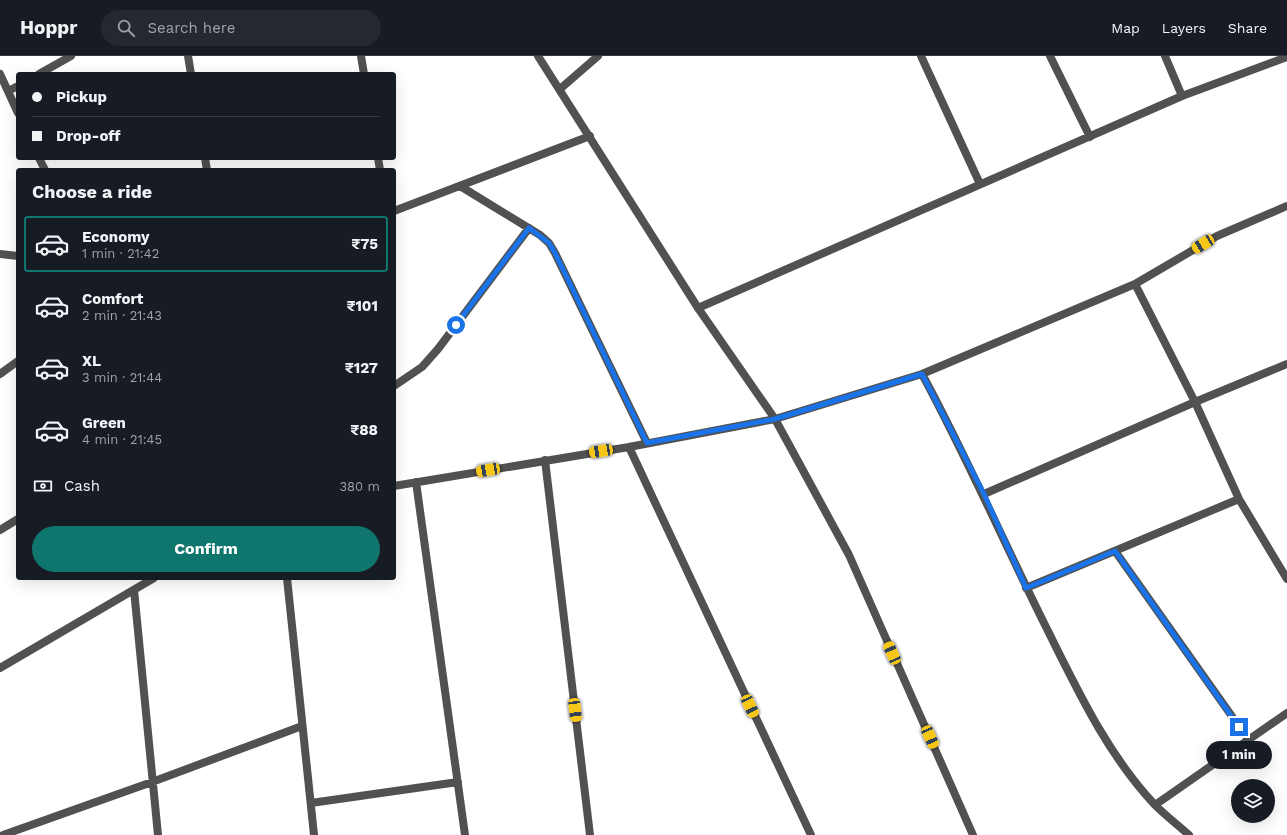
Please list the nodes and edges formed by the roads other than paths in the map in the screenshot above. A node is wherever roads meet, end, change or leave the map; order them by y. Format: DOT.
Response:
graph roads {
  1 [pos="71,56"];
  2 [pos="188,56"];
  3 [pos="361,56"];
  4 [pos="538,56"];
  5 [pos="598,56"];
  6 [pos="921,56"];
  7 [pos="1050,56"];
  8 [pos="1165,56"];
  9 [pos="1287,57"];
  10 [pos="43,72"];
  11 [pos="191,72"];
  12 [pos="364,72"];
  13 [pos="0,74"];
  14 [pos="16,87"];
  15 [pos="560,89"];
  16 [pos="8,92"];
  17 [pos="1182,96"];
  18 [pos="16,109"];
  19 [pos="590,136"];
  20 [pos="1090,137"];
  21 [pos="980,184"];
  22 [pos="460,186"];
  23 [pos="1287,206"];
  24 [pos="396,210"];
  25 [pos="529,228"];
  26 [pos="0,254"];
  27 [pos="16,256"];
  28 [pos="1135,284"];
  29 [pos="698,308"];
  30 [pos="16,362"];
  31 [pos="1287,364"];
  32 [pos="0,374"];
  33 [pos="922,374"];
  34 [pos="396,385"];
  35 [pos="1195,402"];
  36 [pos="775,419"];
  37 [pos="647,443"];
  38 [pos="629,447"];
  39 [pos="545,460"];
  40 [pos="416,482"];
  41 [pos="396,486"];
  42 [pos="984,494"];
  43 [pos="1239,499"];
  44 [pos="16,519"];
  45 [pos="0,530"];
  46 [pos="1115,551"];
  47 [pos="1287,579"];
  48 [pos="151,580"];
  49 [pos="287,580"];
  50 [pos="1026,588"];
  51 [pos="134,590"];
  52 [pos="0,668"];
  53 [pos="1287,713"];
  54 [pos="302,726"];
  55 [pos="1248,739"];
  56 [pos="152,782"];
  57 [pos="458,782"];
  58 [pos="310,802"];
  59 [pos="1155,805"];
  60 [pos="3,835"];
  61 [pos="158,835"];
  62 [pos="314,835"];
  63 [pos="465,835"];
  64 [pos="590,835"];
  65 [pos="811,835"];
  66 [pos="973,835"];
  67 [pos="1189,835"];
  1 -- 10 [label="street"];
  2 -- 11 [label="street"];
  3 -- 12 [label="street"];
  4 -- 15 [label="street"];
  5 -- 15 [label="street"];
  6 -- 21 [label="street"];
  7 -- 20 [label="street"];
  8 -- 17 [label="street"];
  9 -- 17 [label="street"];
  13 -- 16 [label="street"];
  14 -- 16 [label="street"];
  15 -- 19 [label="street"];
  16 -- 18 [label="street"];
  17 -- 20 [label="street"];
  19 -- 22 [label="street"];
  19 -- 29 [label="street"];
  20 -- 21 [label="street"];
  21 -- 29 [label="street"];
  22 -- 24 [label="street"];
  22 -- 25 [label="street"];
  23 -- 28 [label="street"];
  25 -- 34 [label="street"];
  25 -- 37 [label="street"];
  26 -- 27 [label="street"];
  28 -- 33 [label="street"];
  28 -- 35 [label="street"];
  29 -- 36 [label="street"];
  30 -- 32 [label="street"];
  31 -- 35 [label="street"];
  33 -- 36 [label="street"];
  33 -- 42 [label="street"];
  35 -- 42 [label="street"];
  35 -- 43 [label="street"];
  36 -- 37 [label="street"];
  36 -- 66 [label="street"];
  37 -- 38 [label="street"];
  38 -- 39 [label="street"];
  38 -- 65 [label="street"];
  39 -- 40 [label="street"];
  39 -- 64 [label="street"];
  40 -- 41 [label="street"];
  40 -- 57 [label="street"];
  42 -- 50 [label="street"];
  43 -- 46 [label="street"];
  43 -- 47 [label="street"];
  44 -- 45 [label="street"];
  46 -- 50 [label="street"];
  46 -- 55 [label="street"];
  48 -- 51 [label="street"];
  49 -- 54 [label="street"];
  50 -- 59 [label="street"];
  51 -- 52 [label="street"];
  51 -- 56 [label="street"];
  53 -- 55 [label="street"];
  54 -- 56 [label="street"];
  54 -- 58 [label="street"];
  55 -- 59 [label="street"];
  56 -- 60 [label="street"];
  56 -- 61 [label="street"];
  57 -- 58 [label="street"];
  57 -- 63 [label="street"];
  58 -- 62 [label="street"];
  59 -- 67 [label="street"];
}
